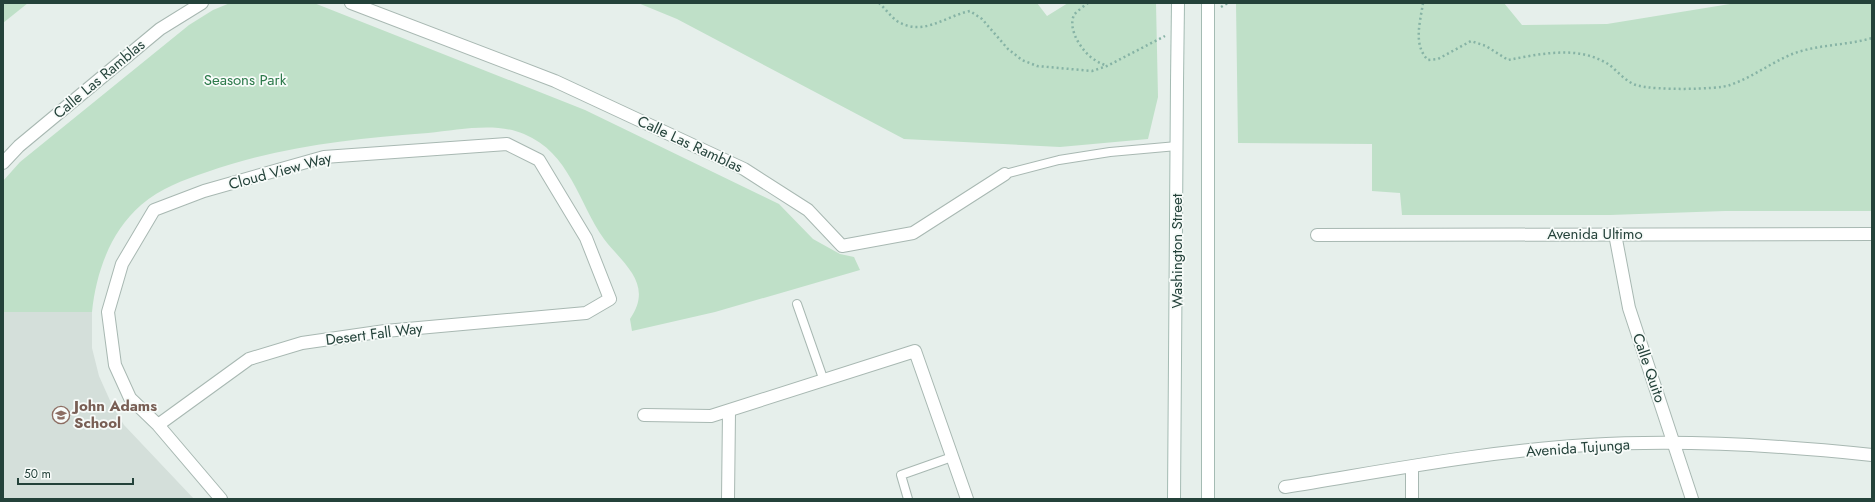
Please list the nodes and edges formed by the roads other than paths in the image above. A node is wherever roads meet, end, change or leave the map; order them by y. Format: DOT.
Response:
graph roads {
  1 [pos="202,3"];
  2 [pos="351,3"];
  3 [pos="1178,3"];
  4 [pos="1211,6"];
  5 [pos="1177,146"];
  6 [pos="3,163"];
  7 [pos="1005,174"];
  8 [pos="1615,234"];
  9 [pos="1872,234"];
  10 [pos="1318,235"];
  11 [pos="610,299"];
  12 [pos="797,304"];
  13 [pos="824,381"];
  14 [pos="729,412"];
  15 [pos="644,415"];
  16 [pos="158,425"];
  17 [pos="1673,442"];
  18 [pos="1872,455"];
  19 [pos="952,457"];
  20 [pos="1412,466"];
  21 [pos="1285,487"];
  22 [pos="221,499"];
  23 [pos="728,499"];
  24 [pos="908,499"];
  25 [pos="967,499"];
  26 [pos="1174,499"];
  27 [pos="1208,499"];
  28 [pos="1412,499"];
  29 [pos="1692,499"];
  1 -- 6 [label="street, Calle Las Ramblas"];
  2 -- 7 [label="street, Calle Las Ramblas"];
  3 -- 5 [label="street, Washington Street, bridge"];
  4 -- 27 [label="street, Washington Street, bridge"];
  5 -- 7 [label="lane"];
  5 -- 26 [label="street, Washington Street"];
  8 -- 9 [label="street, Avenida Ultimo"];
  8 -- 10 [label="street, Avenida Ultimo"];
  8 -- 17 [label="street, Calle Quito"];
  11 -- 16 [label="street, Desert Fall Way"];
  11 -- 16 [label="street, Cloud View Way"];
  12 -- 13 [label="lane"];
  13 -- 14 [label="street"];
  13 -- 19 [label="street"];
  14 -- 15 [label="street"];
  14 -- 23 [label="street"];
  16 -- 22 [label="street, Cloud View Way"];
  17 -- 18 [label="street, Avenida Tujunga"];
  17 -- 20 [label="street, Avenida Tujunga"];
  17 -- 29 [label="street, Calle Quito"];
  19 -- 24 [label="lane"];
  19 -- 25 [label="street"];
  20 -- 21 [label="street, Avenida Tujunga"];
  20 -- 28 [label="street"];
}
